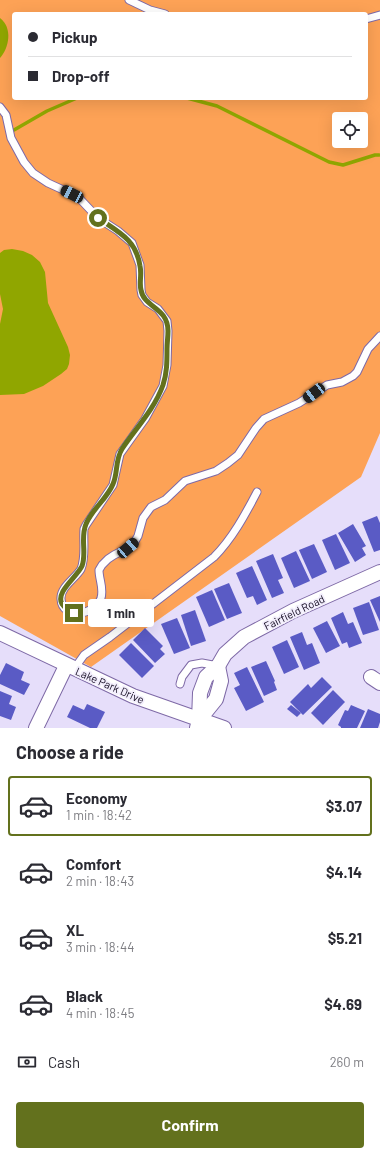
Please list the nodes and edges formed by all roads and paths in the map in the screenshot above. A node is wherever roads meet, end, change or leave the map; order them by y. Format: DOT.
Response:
graph roads {
  1 [pos="129,0"];
  2 [pos="158,12"];
  3 [pos="380,15"];
  4 [pos="368,18"];
  5 [pos="0,106"];
  6 [pos="380,336"];
  7 [pos="257,492"];
  8 [pos="380,572"];
  9 [pos="0,633"];
  10 [pos="218,666"];
  11 [pos="70,667"];
  12 [pos="180,684"];
  13 [pos="198,724"];
  14 [pos="36,728"];
  15 [pos="224,728"];
  1 -- 2 [label="lane"];
  3 -- 4 [label="lane"];
  5 -- 6 [label="lane"];
  7 -- 11 [label="lane"];
  8 -- 10 [label="street, Fairfield Road"];
  9 -- 11 [label="street, Lake Park Drive"];
  10 -- 12 [label="lane"];
  10 -- 13 [label="street"];
  11 -- 13 [label="street, Lake Park Drive"];
  11 -- 14 [label="street"];
  13 -- 15 [label="street, Lake Park Drive"];
}
